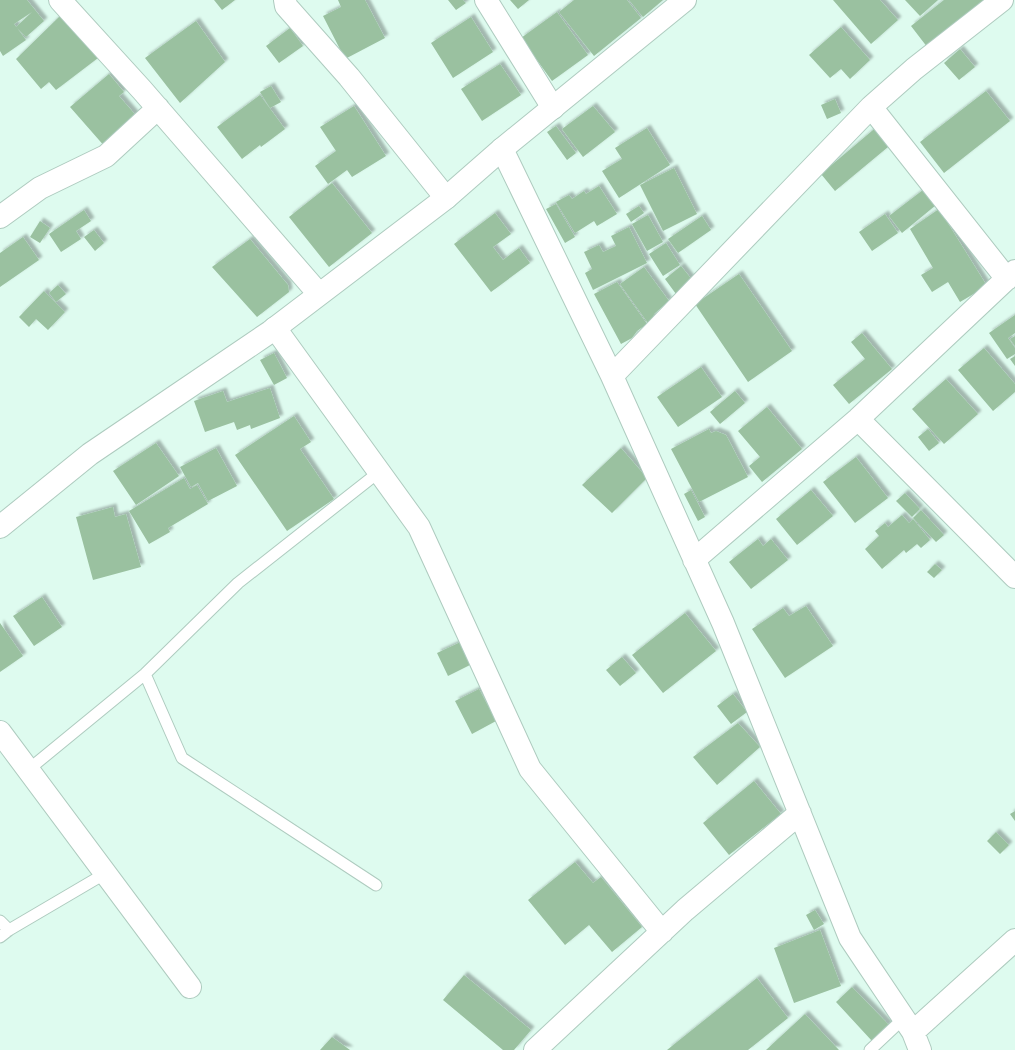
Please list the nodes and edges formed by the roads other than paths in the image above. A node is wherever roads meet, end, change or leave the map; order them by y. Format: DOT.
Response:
graph roads {
  1 [pos="60,0"];
  2 [pos="285,0"];
  3 [pos="486,0"];
  4 [pos="685,0"];
  5 [pos="1002,0"];
  6 [pos="871,107"];
  7 [pos="158,108"];
  8 [pos="553,108"];
  9 [pos="502,149"];
  10 [pos="446,198"];
  11 [pos="0,217"];
  12 [pos="1011,275"];
  13 [pos="319,294"];
  14 [pos="275,328"];
  15 [pos="612,376"];
  16 [pos="858,419"];
  17 [pos="379,472"];
  18 [pos="0,527"];
  19 [pos="694,560"];
  20 [pos="1015,577"];
  21 [pos="145,674"];
  22 [pos="0,732"];
  23 [pos="28,770"];
  24 [pos="800,813"];
  25 [pos="106,873"];
  26 [pos="376,885"];
  27 [pos="0,921"];
  28 [pos="662,932"];
  29 [pos="4,933"];
  30 [pos="1015,940"];
  31 [pos="190,986"];
  32 [pos="912,1033"];
  33 [pos="535,1050"];
  34 [pos="870,1050"];
  1 -- 7 [label="street"];
  2 -- 10 [label="street"];
  3 -- 8 [label="street"];
  4 -- 8 [label="street"];
  5 -- 6 [label="street"];
  6 -- 12 [label="street"];
  6 -- 15 [label="street"];
  7 -- 11 [label="street"];
  7 -- 13 [label="street"];
  8 -- 9 [label="street"];
  9 -- 10 [label="street"];
  9 -- 15 [label="street"];
  10 -- 13 [label="street"];
  12 -- 16 [label="street"];
  13 -- 14 [label="street"];
  14 -- 17 [label="street"];
  14 -- 18 [label="street"];
  15 -- 19 [label="street"];
  16 -- 19 [label="street"];
  16 -- 20 [label="street"];
  17 -- 21 [label="lane"];
  17 -- 28 [label="street"];
  19 -- 24 [label="street"];
  21 -- 23 [label="lane"];
  21 -- 26 [label="lane"];
  22 -- 23 [label="street"];
  23 -- 25 [label="street"];
  24 -- 28 [label="street"];
  24 -- 32 [label="street"];
  25 -- 29 [label="lane"];
  25 -- 31 [label="street"];
  27 -- 29 [label="lane"];
  28 -- 33 [label="street"];
  30 -- 32 [label="street"];
  32 -- 34 [label="lane"];
}
